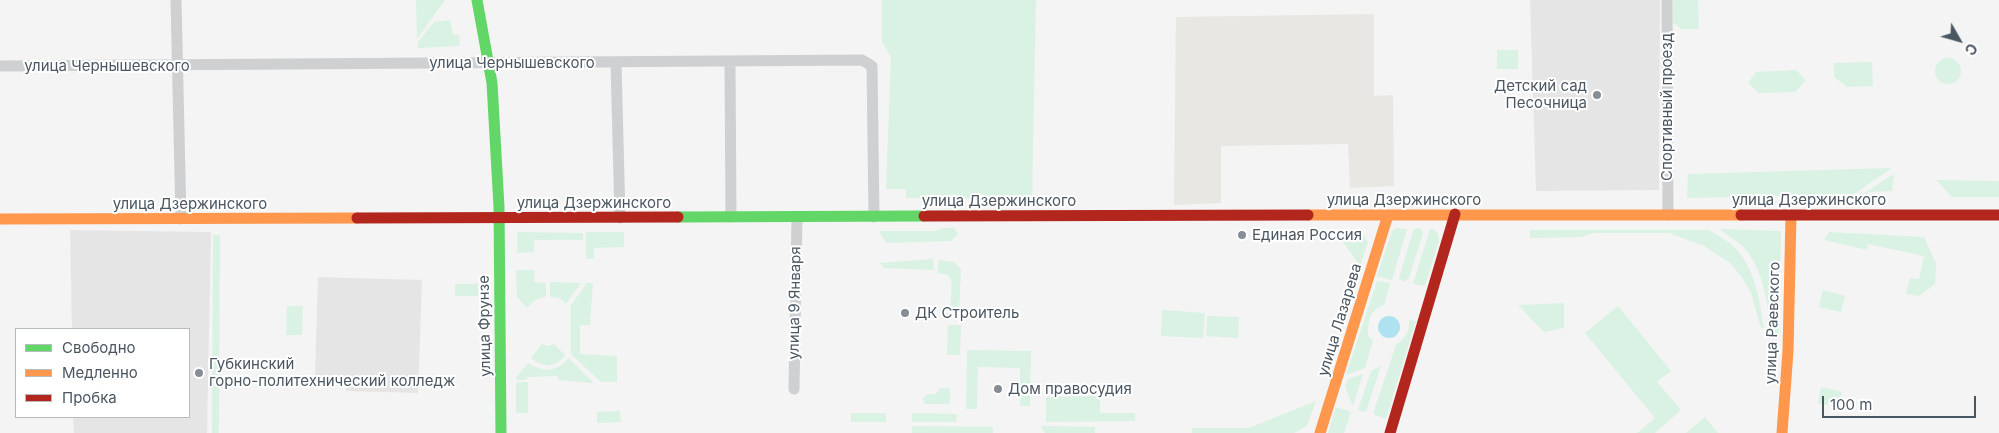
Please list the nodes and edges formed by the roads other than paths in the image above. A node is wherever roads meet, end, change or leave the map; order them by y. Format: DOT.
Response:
graph roads {
  1 [pos="176,0"];
  2 [pos="477,0"];
  3 [pos="1667,0"];
  4 [pos="730,62"];
  5 [pos="616,63"];
  6 [pos="489,64"];
  7 [pos="0,66"];
  8 [pos="177,66"];
  9 [pos="1455,214"];
  10 [pos="1668,214"];
  11 [pos="1388,215"];
  12 [pos="1792,215"];
  13 [pos="1999,215"];
  14 [pos="731,217"];
  15 [pos="797,217"];
  16 [pos="874,217"];
  17 [pos="499,218"];
  18 [pos="620,218"];
  19 [pos="0,219"];
  20 [pos="181,219"];
  21 [pos="794,389"];
  22 [pos="501,433"];
  23 [pos="1320,433"];
  24 [pos="1390,433"];
  25 [pos="1782,433"];
  1 -- 8 [label="street"];
  2 -- 6 [label="main road, улица Фрунзе"];
  3 -- 10 [label="street, Спортивный проезд"];
  4 -- 5 [label="street, улица Чернышевского"];
  4 -- 14 [label="street"];
  4 -- 16 [label="street, улица Чернышевского"];
  5 -- 6 [label="street, улица Чернышевского"];
  5 -- 18 [label="street"];
  6 -- 8 [label="street, улица Чернышевского"];
  6 -- 17 [label="main road, улица Фрунзе"];
  7 -- 8 [label="street, улица Чернышевского"];
  8 -- 20 [label="street"];
  9 -- 10 [label="main road, улица Дзержинского"];
  9 -- 11 [label="main road, улица Дзержинского"];
  9 -- 24 [label="main road"];
  10 -- 12 [label="main road, улица Дзержинского"];
  11 -- 16 [label="main road, улица Дзержинского"];
  11 -- 23 [label="main road, улица Лазарева"];
  12 -- 13 [label="main road, улица Дзержинского"];
  12 -- 25 [label="main road, улица Раевского"];
  14 -- 15 [label="main road, улица Дзержинского"];
  14 -- 18 [label="main road, улица Дзержинского"];
  15 -- 16 [label="main road, улица Дзержинского"];
  15 -- 21 [label="street, улица 9 Января"];
  17 -- 18 [label="main road, улица Дзержинского"];
  17 -- 20 [label="main road, улица Дзержинского"];
  17 -- 22 [label="main road, улица Фрунзе"];
  19 -- 20 [label="main road, улица Дзержинского"];
}
